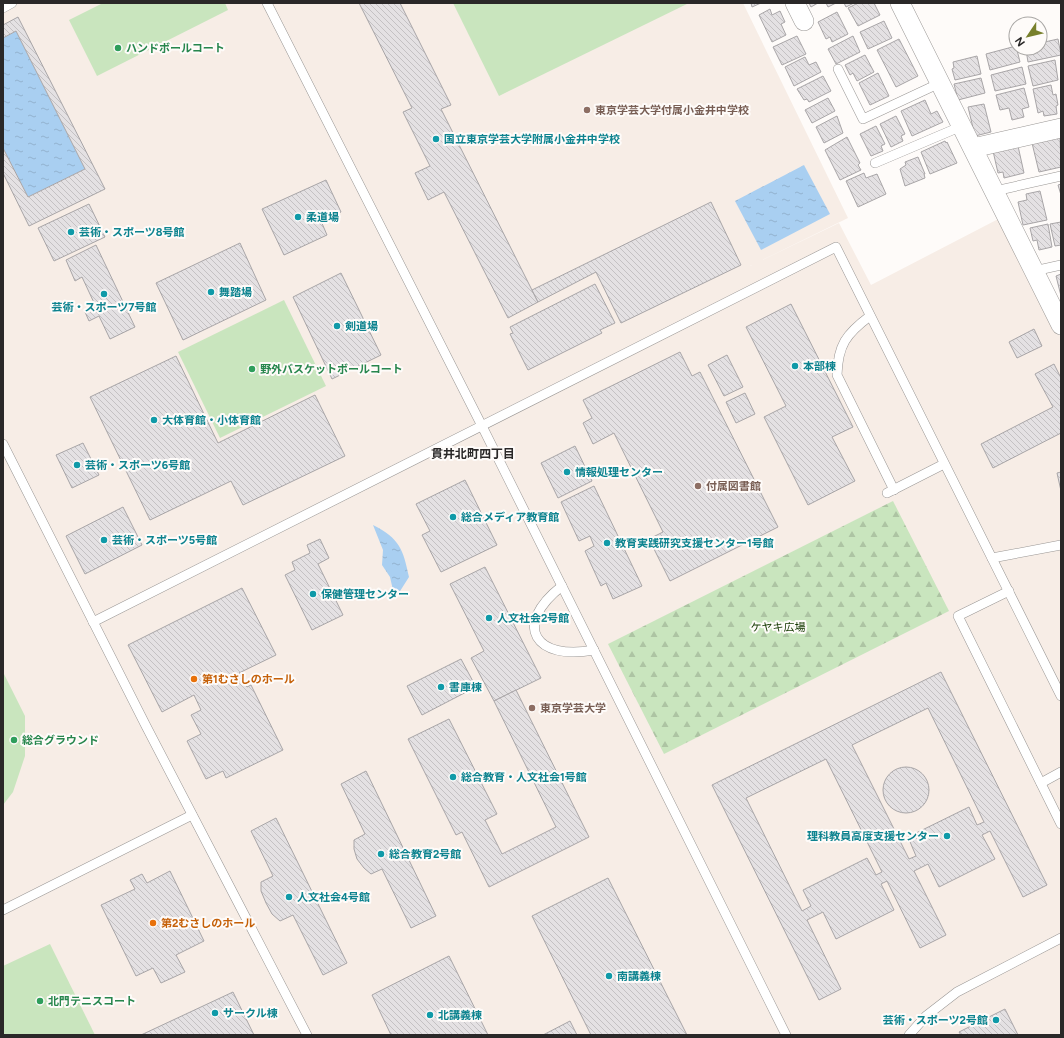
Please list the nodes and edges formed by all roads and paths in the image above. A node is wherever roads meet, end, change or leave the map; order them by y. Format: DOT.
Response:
graph roads {
  1 [pos="12,3"];
  2 [pos="267,3"];
  3 [pos="795,3"];
  4 [pos="900,3"];
  5 [pos="3,8"];
  6 [pos="804,21"];
  7 [pos="838,69"];
  8 [pos="940,83"];
  9 [pos="962,126"];
  10 [pos="1061,128"];
  11 [pos="973,148"];
  12 [pos="875,163"];
  13 [pos="1061,176"];
  14 [pos="995,191"];
  15 [pos="1061,265"];
  16 [pos="1034,271"];
  17 [pos="870,316"];
  18 [pos="1061,325"];
  19 [pos="482,426"];
  20 [pos="3,444"];
  21 [pos="944,464"];
  22 [pos="1061,545"];
  23 [pos="992,558"];
  24 [pos="562,586"];
  25 [pos="1009,591"];
  26 [pos="93,622"];
  27 [pos="594,650"];
  28 [pos="1061,696"];
  29 [pos="1061,772"];
  30 [pos="1041,783"];
  31 [pos="192,815"];
  32 [pos="1061,824"];
  33 [pos="3,910"];
  34 [pos="1061,938"];
  35 [pos="307,1035"];
  36 [pos="786,1035"];
  37 [pos="909,1035"];
  1 -- 5 [label="lane"];
  2 -- 19 [label="lane"];
  3 -- 6 [label="street"];
  4 -- 8 [label="street"];
  7 -- 8 [label="lane"];
  8 -- 9 [label="street"];
  9 -- 11 [label="street"];
  9 -- 12 [label="lane"];
  10 -- 11 [label="street"];
  11 -- 14 [label="street"];
  13 -- 14 [label="lane"];
  14 -- 16 [label="street"];
  15 -- 16 [label="lane"];
  16 -- 18 [label="street"];
  17 -- 19 [label="lane"];
  17 -- 21 [label="lane"];
  17 -- 21 [label="lane"];
  19 -- 24 [label="lane"];
  19 -- 26 [label="lane"];
  20 -- 26 [label="lane"];
  21 -- 23 [label="lane"];
  22 -- 23 [label="lane"];
  23 -- 25 [label="lane"];
  24 -- 27 [label="lane"];
  24 -- 27 [label="lane"];
  25 -- 28 [label="lane"];
  25 -- 30 [label="lane"];
  26 -- 31 [label="lane"];
  27 -- 36 [label="lane"];
  29 -- 30 [label="lane"];
  30 -- 32 [label="lane"];
  31 -- 33 [label="lane"];
  31 -- 35 [label="lane"];
  34 -- 37 [label="lane"];
}
